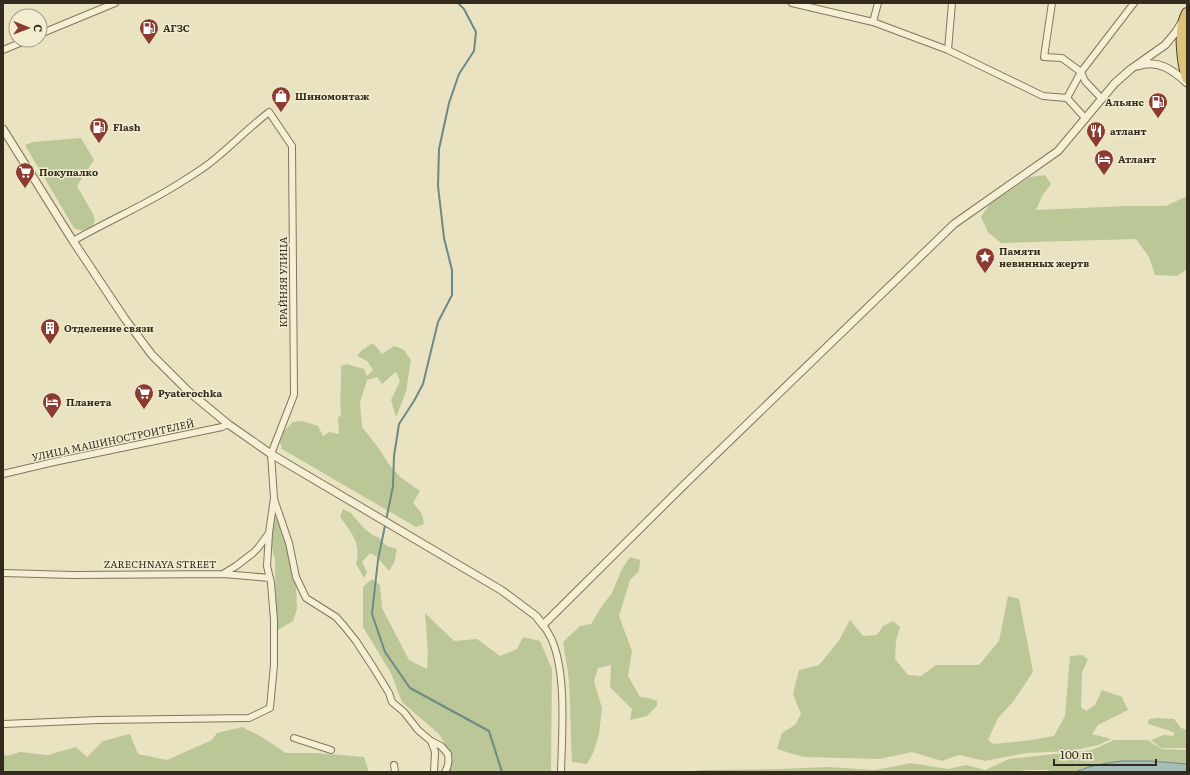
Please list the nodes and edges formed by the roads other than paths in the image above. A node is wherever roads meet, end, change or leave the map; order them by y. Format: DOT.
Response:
graph roads {
  1 [pos="115,3"];
  2 [pos="792,3"];
  3 [pos="878,3"];
  4 [pos="952,3"];
  5 [pos="1052,3"];
  6 [pos="1134,3"];
  7 [pos="1186,14"];
  8 [pos="873,22"];
  9 [pos="48,31"];
  10 [pos="948,50"];
  11 [pos="1131,69"];
  12 [pos="1081,72"];
  13 [pos="1187,78"];
  14 [pos="1187,83"];
  15 [pos="1067,98"];
  16 [pos="1102,99"];
  17 [pos="1086,118"];
  18 [pos="3,129"];
  19 [pos="73,241"];
  20 [pos="228,424"];
  21 [pos="271,454"];
  22 [pos="3,474"];
  23 [pos="274,498"];
  24 [pos="269,534"];
  25 [pos="3,573"];
  26 [pos="223,574"];
  27 [pos="270,578"];
  28 [pos="543,625"];
  29 [pos="3,724"];
  30 [pos="294,738"];
  31 [pos="431,741"];
  32 [pos="331,750"];
  33 [pos="394,765"];
  34 [pos="396,772"];
  35 [pos="434,772"];
  36 [pos="444,772"];
  37 [pos="561,772"];
  1 -- 9 [label="street"];
  2 -- 8 [label="street"];
  3 -- 8 [label="street"];
  4 -- 10 [label="street"];
  5 -- 12 [label="street"];
  6 -- 12 [label="street"];
  7 -- 11 [label="street"];
  7 -- 13 [label="highway"];
  8 -- 10 [label="street"];
  10 -- 15 [label="street"];
  11 -- 14 [label="street"];
  11 -- 16 [label="street"];
  12 -- 15 [label="street"];
  12 -- 16 [label="street"];
  15 -- 17 [label="street"];
  16 -- 17 [label="street"];
  17 -- 28 [label="street"];
  18 -- 19 [label="street"];
  19 -- 20 [label="street"];
  19 -- 21 [label="street, КРАЙНЯЯ УЛИЦА"];
  20 -- 21 [label="street"];
  20 -- 22 [label="street, УЛИЦА МАШИНОСТРОИТЕЛЕЙ"];
  21 -- 23 [label="street"];
  21 -- 28 [label="street"];
  23 -- 24 [label="street"];
  23 -- 31 [label="street"];
  24 -- 26 [label="street, ZARECHNAYA STREET"];
  24 -- 27 [label="street"];
  25 -- 26 [label="street, ZARECHNAYA STREET"];
  26 -- 27 [label="street"];
  27 -- 29 [label="street"];
  28 -- 37 [label="street"];
  30 -- 32 [label="street"];
  31 -- 35 [label="street"];
  31 -- 36 [label="street"];
  33 -- 34 [label="street"];
}
